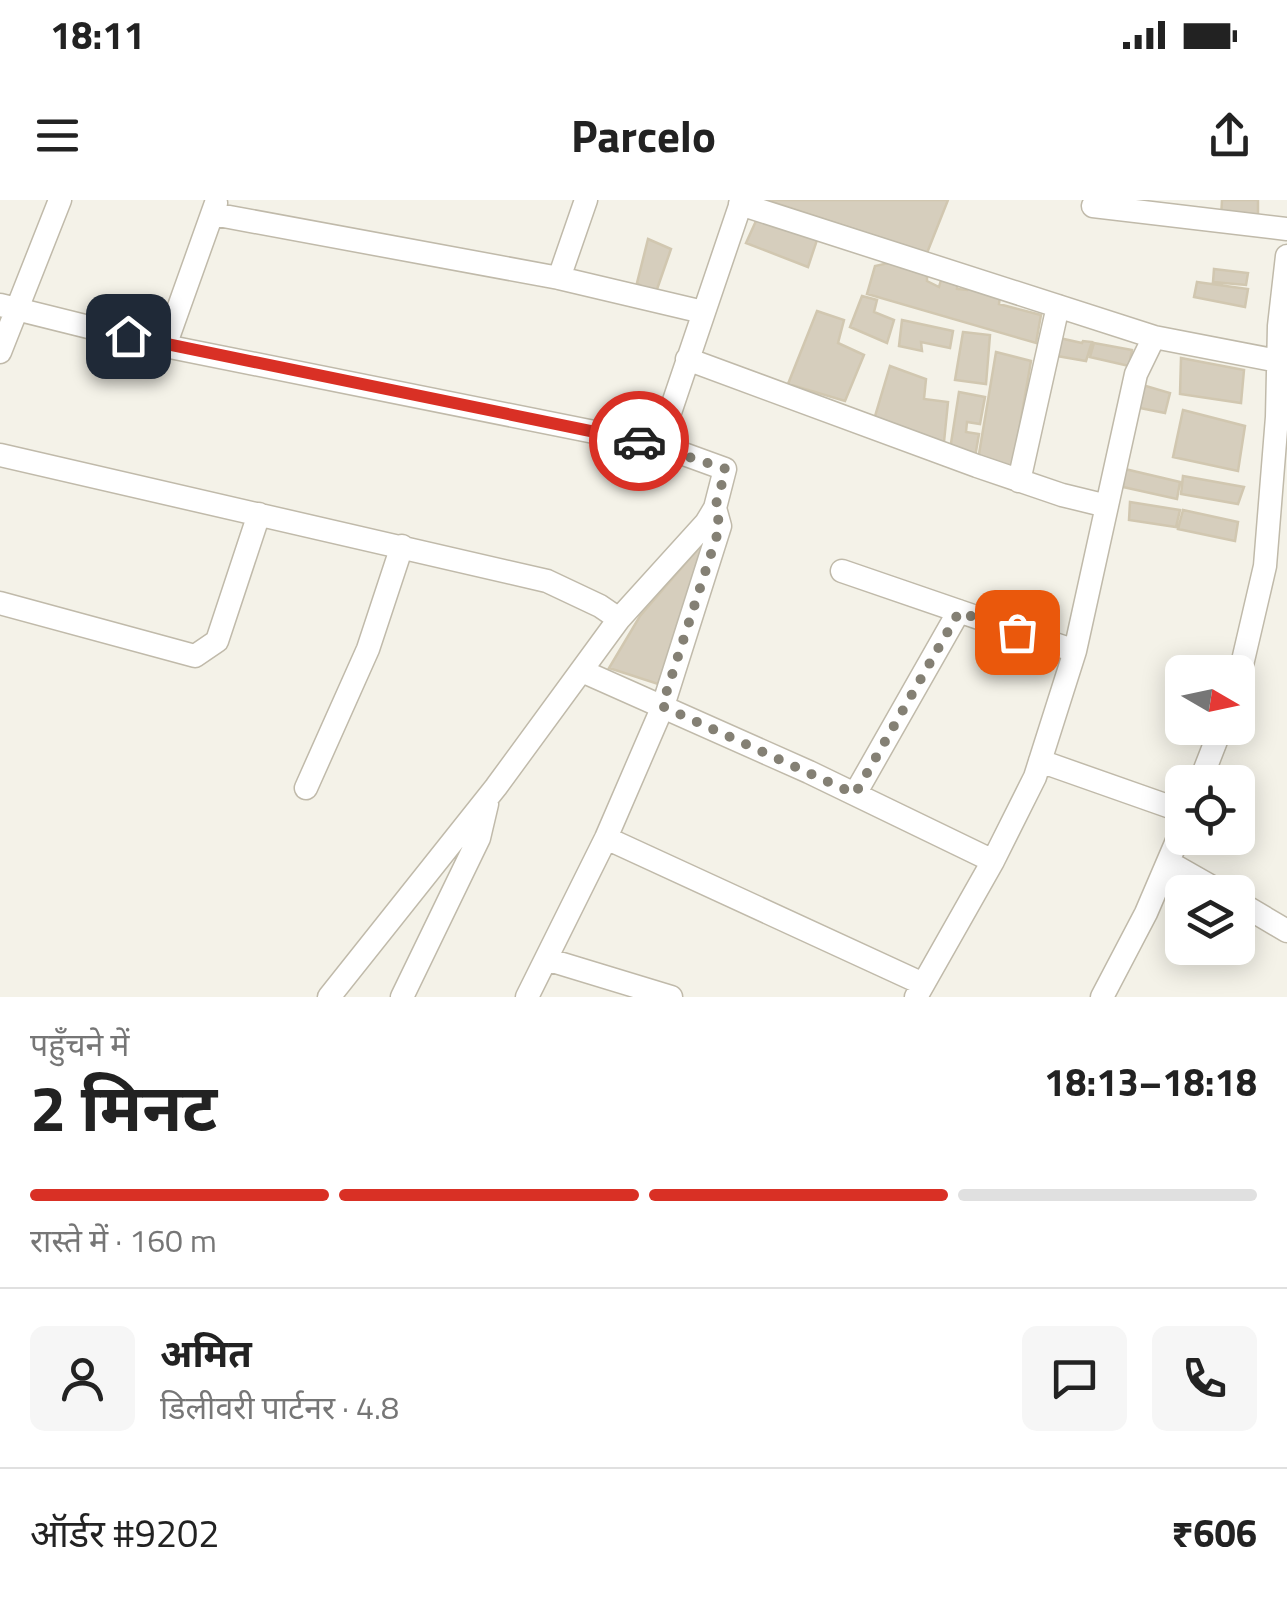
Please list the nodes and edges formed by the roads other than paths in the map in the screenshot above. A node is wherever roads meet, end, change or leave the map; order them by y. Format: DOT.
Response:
graph roads {
  1 [pos="60,200"];
  2 [pos="586,200"];
  3 [pos="741,202"];
  4 [pos="1094,206"];
  5 [pos="215,207"];
  6 [pos="1287,229"];
  7 [pos="1287,256"];
  8 [pos="559,278"];
  9 [pos="1058,306"];
  10 [pos="10,307"];
  11 [pos="704,312"];
  12 [pos="1154,337"];
  13 [pos="165,346"];
  14 [pos="0,352"];
  15 [pos="687,359"];
  16 [pos="1278,361"];
  17 [pos="659,445"];
  18 [pos="0,455"];
  19 [pos="1019,480"];
  20 [pos="1107,506"];
  21 [pos="715,508"];
  22 [pos="259,514"];
  23 [pos="402,546"];
  24 [pos="842,571"];
  25 [pos="0,603"];
  26 [pos="959,612"];
  27 [pos="620,619"];
  28 [pos="1075,652"];
  29 [pos="1244,655"];
  30 [pos="582,670"];
  31 [pos="662,706"];
  32 [pos="1040,761"];
  33 [pos="306,788"];
  34 [pos="855,794"];
  35 [pos="488,797"];
  36 [pos="1165,805"];
  37 [pos="606,838"];
  38 [pos="1173,855"];
  39 [pos="994,860"];
  40 [pos="1170,863"];
  41 [pos="1191,875"];
  42 [pos="1255,912"];
  43 [pos="1287,931"];
  44 [pos="546,959"];
  45 [pos="919,990"];
  46 [pos="329,997"];
  47 [pos="402,997"];
  48 [pos="527,997"];
  49 [pos="671,997"];
  50 [pos="1102,997"];
  1 -- 10 [label="street"];
  2 -- 8 [label="street"];
  3 -- 9 [label="street"];
  3 -- 11 [label="street"];
  4 -- 6 [label="street"];
  5 -- 8 [label="street"];
  5 -- 13 [label="street"];
  7 -- 16 [label="street"];
  8 -- 11 [label="street"];
  9 -- 12 [label="street"];
  9 -- 19 [label="street"];
  10 -- 13 [label="street"];
  10 -- 14 [label="street"];
  11 -- 15 [label="street"];
  12 -- 16 [label="street"];
  12 -- 20 [label="street"];
  13 -- 17 [label="street"];
  15 -- 17 [label="street"];
  15 -- 19 [label="street"];
  16 -- 29 [label="street"];
  17 -- 21 [label="street"];
  18 -- 22 [label="street"];
  19 -- 20 [label="street"];
  20 -- 28 [label="street"];
  21 -- 27 [label="street"];
  21 -- 31 [label="street"];
  22 -- 23 [label="street"];
  22 -- 25 [label="street"];
  23 -- 27 [label="street"];
  23 -- 33 [label="street"];
  24 -- 26 [label="street"];
  26 -- 28 [label="street"];
  26 -- 34 [label="street"];
  27 -- 30 [label="street"];
  28 -- 32 [label="street"];
  30 -- 31 [label="street"];
  30 -- 35 [label="street"];
  31 -- 34 [label="street"];
  31 -- 37 [label="street"];
  32 -- 36 [label="street"];
  32 -- 39 [label="street"];
  34 -- 39 [label="street"];
  35 -- 46 [label="street"];
  35 -- 47 [label="street"];
  37 -- 44 [label="street"];
  37 -- 45 [label="street"];
  38 -- 40 [label="street"];
  39 -- 45 [label="street"];
  40 -- 41 [label="street"];
  40 -- 50 [label="street"];
  42 -- 43 [label="street"];
  44 -- 48 [label="street"];
  44 -- 49 [label="street"];
}
